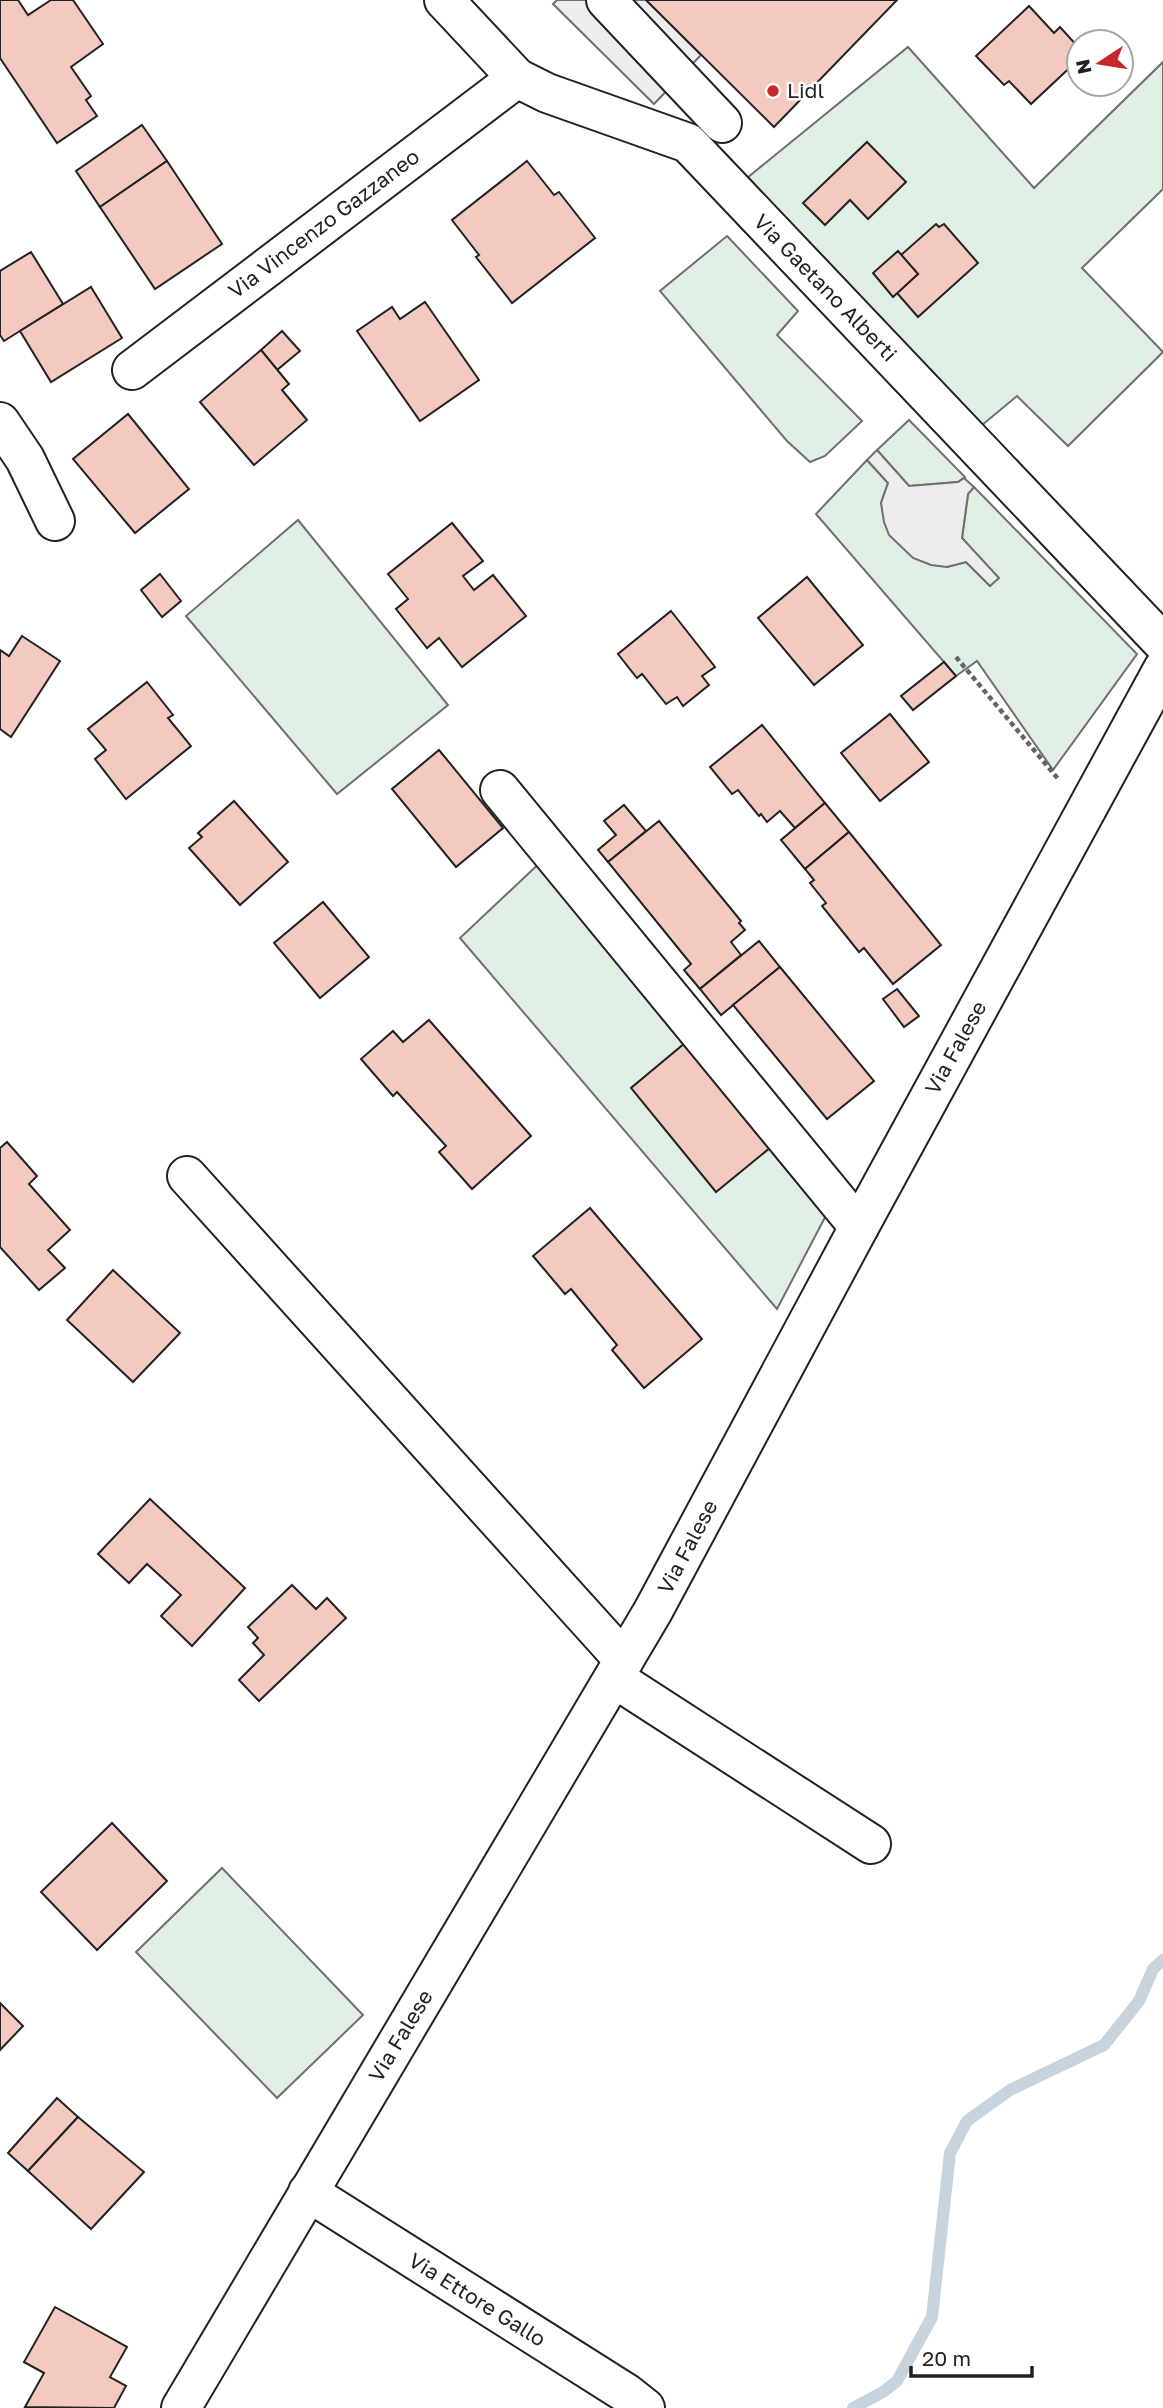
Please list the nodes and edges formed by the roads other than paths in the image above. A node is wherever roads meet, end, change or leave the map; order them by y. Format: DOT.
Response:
graph roads {
  1 [pos="444,0"];
  2 [pos="606,0"];
  3 [pos="517,78"];
  4 [pos="722,123"];
  5 [pos="132,370"];
  6 [pos="0,422"];
  7 [pos="55,521"];
  8 [pos="1163,643"];
  9 [pos="1163,669"];
  10 [pos="500,790"];
  11 [pos="187,1175"];
  12 [pos="859,1227"];
  13 [pos="619,1669"];
  14 [pos="871,1843"];
  15 [pos="308,2192"];
  16 [pos="181,2408"];
  17 [pos="645,2408"];
  1 -- 3 [label="street, Via Gaetano Alberti"];
  2 -- 4 [label="street"];
  3 -- 5 [label="street, Via Vincenzo Gazzaneo"];
  3 -- 8 [label="street, Via Gaetano Alberti"];
  6 -- 7 [label="street"];
  9 -- 12 [label="street, Via Falese"];
  10 -- 12 [label="street"];
  11 -- 13 [label="street"];
  12 -- 13 [label="street, Via Falese"];
  13 -- 14 [label="street"];
  13 -- 15 [label="street, Via Falese"];
  15 -- 16 [label="street, Via Falese"];
  15 -- 17 [label="street, Via Ettore Gallo"];
}
